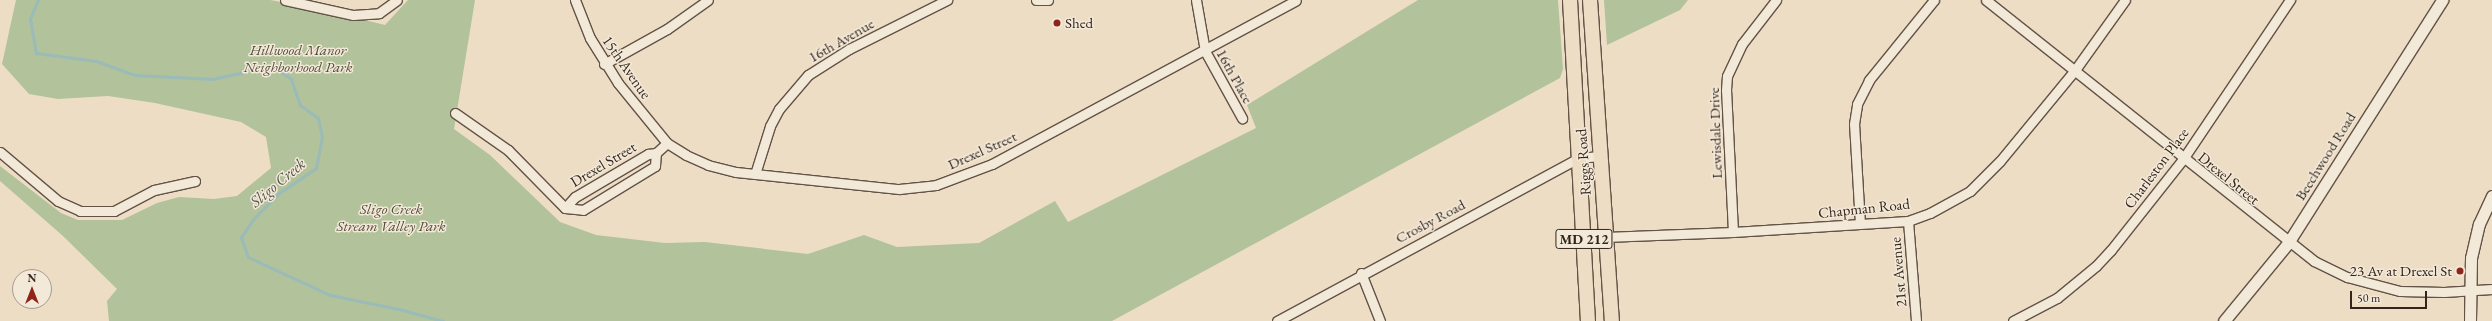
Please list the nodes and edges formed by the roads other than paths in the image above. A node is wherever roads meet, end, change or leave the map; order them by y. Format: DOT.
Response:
graph roads {
  1 [pos="284,0"];
  2 [pos="397,0"];
  3 [pos="575,0"];
  4 [pos="708,0"];
  5 [pos="947,0"];
  6 [pos="1036,0"];
  7 [pos="1048,0"];
  8 [pos="1196,0"];
  9 [pos="1296,0"];
  10 [pos="1570,0"];
  11 [pos="1590,0"];
  12 [pos="1776,0"];
  13 [pos="1934,0"];
  14 [pos="1986,0"];
  15 [pos="2125,0"];
  16 [pos="2290,0"];
  17 [pos="2442,0"];
  18 [pos="1205,51"];
  19 [pos="604,64"];
  20 [pos="2075,70"];
  21 [pos="455,113"];
  22 [pos="1242,118"];
  23 [pos="667,143"];
  24 [pos="0,152"];
  25 [pos="656,153"];
  26 [pos="1600,156"];
  27 [pos="1578,158"];
  28 [pos="2183,159"];
  29 [pos="755,174"];
  30 [pos="195,181"];
  31 [pos="2492,196"];
  32 [pos="565,208"];
  33 [pos="1908,221"];
  34 [pos="1860,224"];
  35 [pos="1733,232"];
  36 [pos="1605,237"];
  37 [pos="2288,242"];
  38 [pos="1361,273"];
  39 [pos="2492,289"];
  40 [pos="2469,290"];
  41 [pos="1277,321"];
  42 [pos="1380,321"];
  43 [pos="1588,321"];
  44 [pos="1612,321"];
  45 [pos="1916,321"];
  46 [pos="2013,321"];
  47 [pos="2224,321"];
  48 [pos="2470,321"];
  1 -- 2 [label="street"];
  3 -- 19 [label="street, 15th Avenue"];
  4 -- 19 [label="street"];
  5 -- 29 [label="street, 16th Avenue"];
  6 -- 7 [label="street"];
  8 -- 18 [label="street, 16th Place"];
  9 -- 18 [label="street, Drexel Street"];
  10 -- 27 [label="main road, Riggs Road / MD 212"];
  11 -- 26 [label="main road, Riggs Road / MD 212"];
  12 -- 35 [label="street, Lewisdale Drive"];
  13 -- 34 [label="street"];
  14 -- 20 [label="street, Drexel Street"];
  15 -- 20 [label="street, Chapman Road"];
  16 -- 28 [label="street, Charleston Place"];
  17 -- 37 [label="street, Beechwood Road"];
  18 -- 22 [label="street, 16th Place"];
  18 -- 29 [label="street, Drexel Street"];
  19 -- 23 [label="street, 15th Avenue"];
  20 -- 28 [label="street, Drexel Street"];
  20 -- 33 [label="street, Chapman Road"];
  21 -- 32 [label="street"];
  23 -- 25 [label="street, Drexel Street"];
  23 -- 29 [label="street, Drexel Street"];
  24 -- 30 [label="street"];
  25 -- 32 [label="street, Drexel Street"];
  25 -- 32 [label="street, Drexel Street"];
  26 -- 27 [label="street, Crosby Road"];
  26 -- 36 [label="main road, Riggs Road / MD 212"];
  27 -- 38 [label="street, Crosby Road"];
  27 -- 43 [label="main road, Riggs Road / MD 212"];
  28 -- 37 [label="street, Drexel Street"];
  28 -- 46 [label="street, Charleston Place"];
  31 -- 40 [label="street"];
  33 -- 34 [label="street, Chapman Road"];
  33 -- 45 [label="street, 21st Avenue"];
  34 -- 35 [label="street, Chapman Road"];
  35 -- 36 [label="street, Chapman Road"];
  36 -- 44 [label="main road, Riggs Road / MD 212"];
  37 -- 40 [label="street, Drexel Street"];
  37 -- 47 [label="street, Beechwood Road"];
  38 -- 41 [label="street, Crosby Road"];
  38 -- 42 [label="street"];
  39 -- 40 [label="street, Drexel Street"];
  40 -- 48 [label="street"];
}
